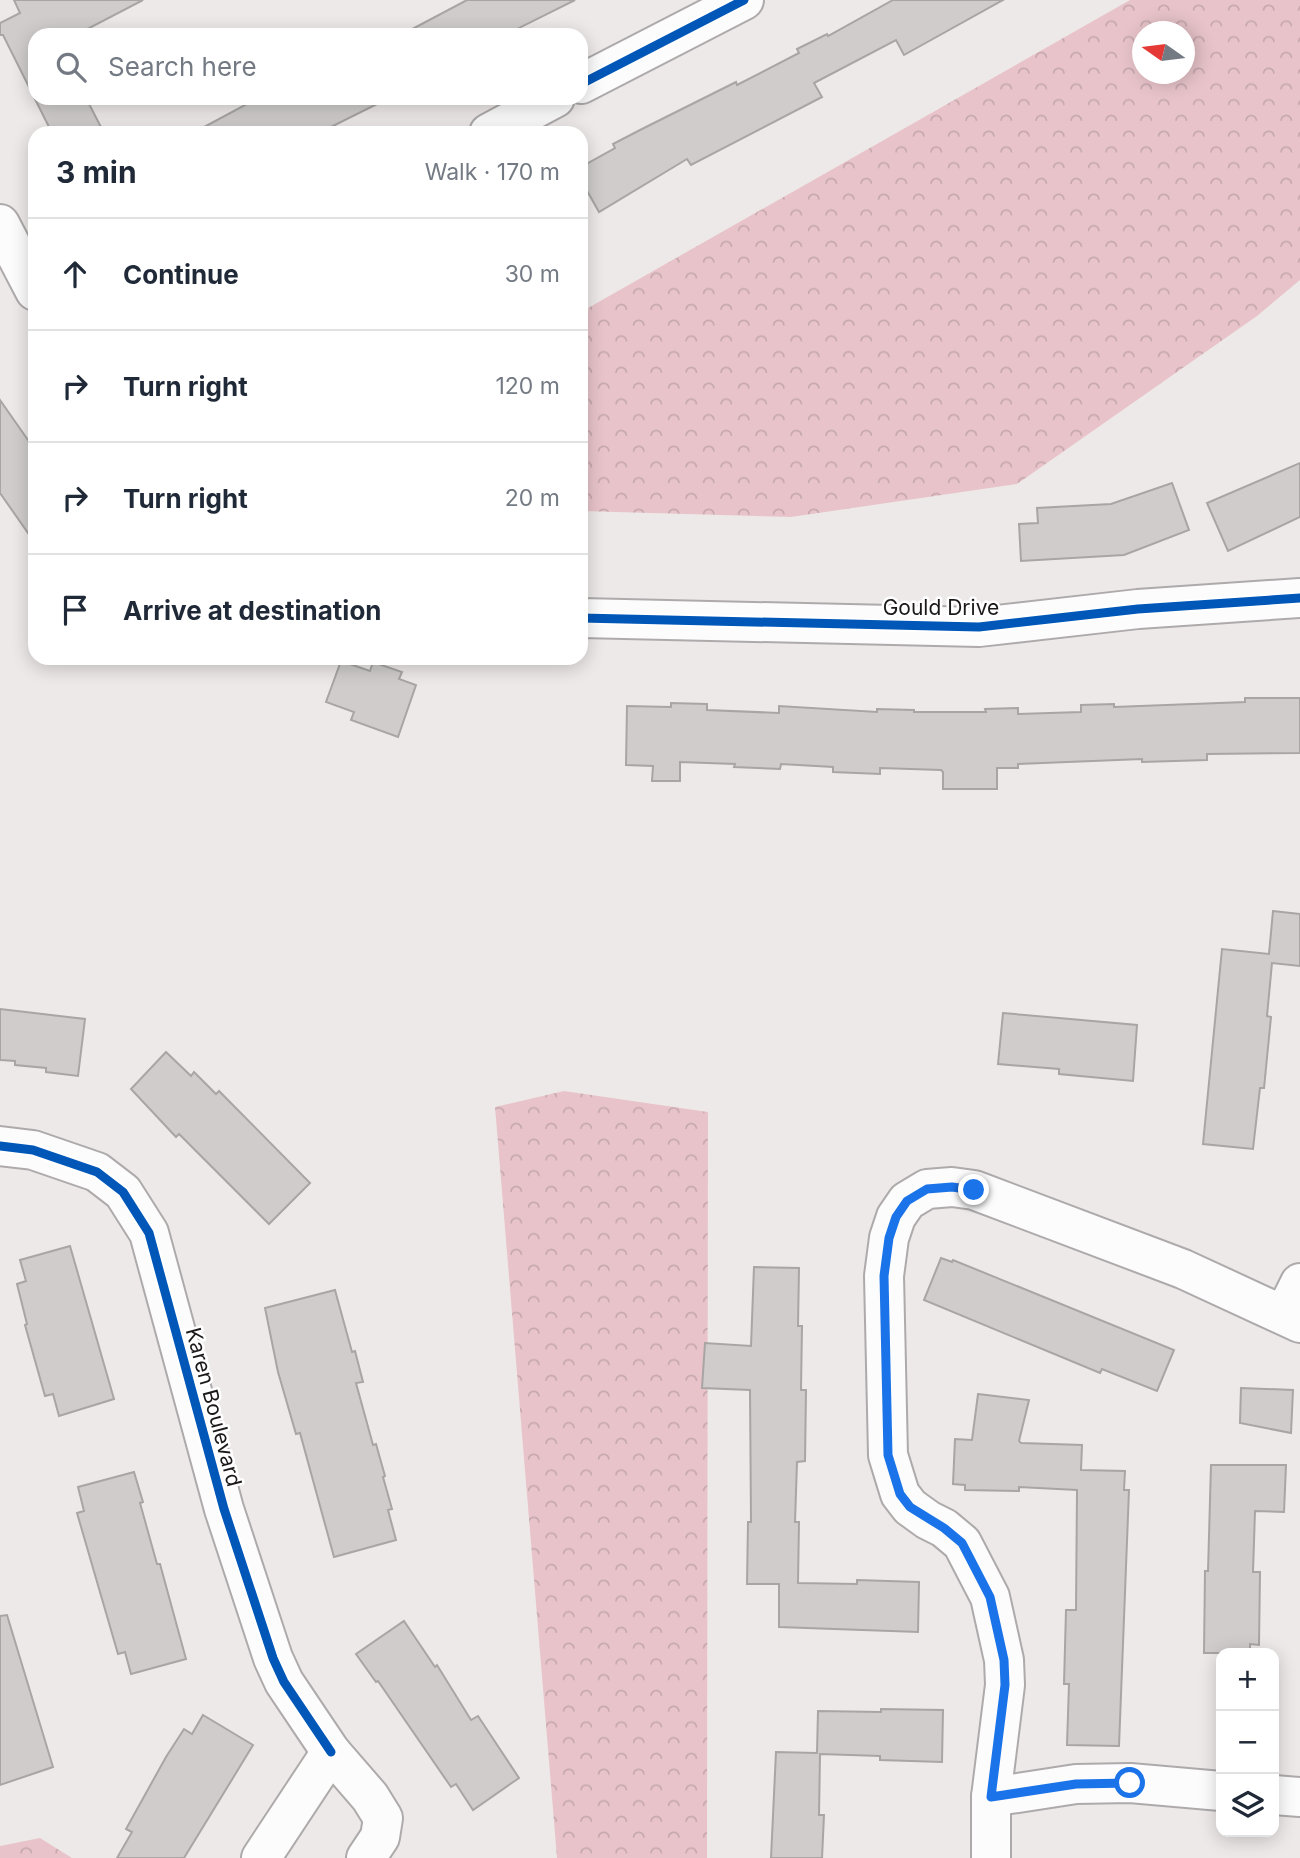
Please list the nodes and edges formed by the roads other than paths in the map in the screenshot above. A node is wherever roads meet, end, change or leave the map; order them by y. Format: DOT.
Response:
graph roads {
  1 [pos="744,0"];
  2 [pos="588,80"];
  3 [pos="542,105"];
  4 [pos="502,126"];
  5 [pos="0,224"];
  6 [pos="28,278"];
  7 [pos="1300,598"];
  8 [pos="588,618"];
  9 [pos="0,1146"];
  10 [pos="1295,1307"];
  11 [pos="331,1752"];
  12 [pos="1216,1791"];
  13 [pos="1279,1795"];
  14 [pos="991,1797"];
  15 [pos="1300,1797"];
  16 [pos="261,1858"];
  17 [pos="366,1858"];
  18 [pos="991,1858"];
  1 -- 2 [label="street"];
  3 -- 4 [label="street"];
  5 -- 6 [label="street"];
  7 -- 8 [label="street, Gould Drive"];
  9 -- 11 [label="street, Karen Boulevard"];
  10 -- 14 [label="street"];
  11 -- 16 [label="street"];
  11 -- 17 [label="street, Karen Boulevard"];
  12 -- 14 [label="street"];
  13 -- 15 [label="street"];
  14 -- 18 [label="street"];
}
